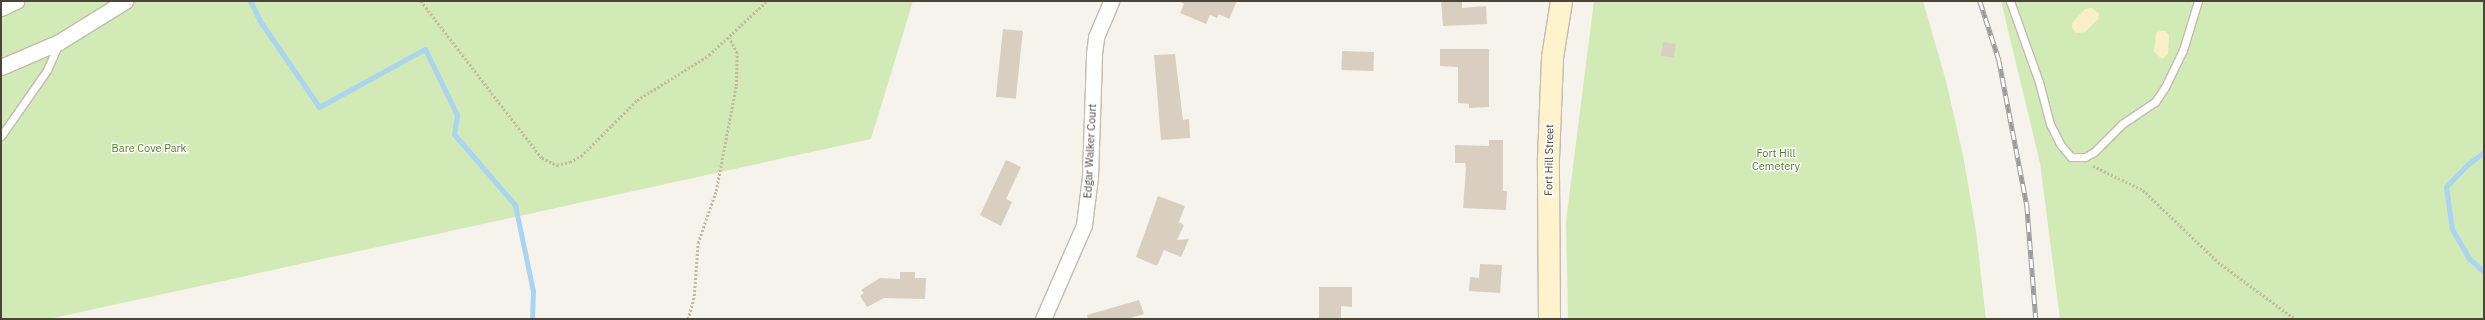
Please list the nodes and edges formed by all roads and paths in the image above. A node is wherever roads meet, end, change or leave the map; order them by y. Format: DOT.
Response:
graph roads {
  1 [pos="16,1"];
  2 [pos="125,1"];
  3 [pos="421,1"];
  4 [pos="767,1"];
  5 [pos="1111,1"];
  6 [pos="1561,1"];
  7 [pos="2010,1"];
  8 [pos="2198,1"];
  9 [pos="1,8"];
  10 [pos="729,38"];
  11 [pos="59,42"];
  12 [pos="1,67"];
  13 [pos="1,136"];
  14 [pos="2086,162"];
  15 [pos="688,319"];
  16 [pos="1043,319"];
  17 [pos="1549,319"];
  18 [pos="2295,319"];
  1 -- 9 [label="street"];
  2 -- 11 [label="street"];
  3 -- 10 [label="path"];
  4 -- 10 [label="path"];
  5 -- 16 [label="street, Edgar Walker Court"];
  6 -- 17 [label="main road, Fort Hill Street"];
  7 -- 8 [label="lane"];
  10 -- 15 [label="path"];
  11 -- 12 [label="street"];
  11 -- 13 [label="lane"];
  14 -- 18 [label="path"];
}
